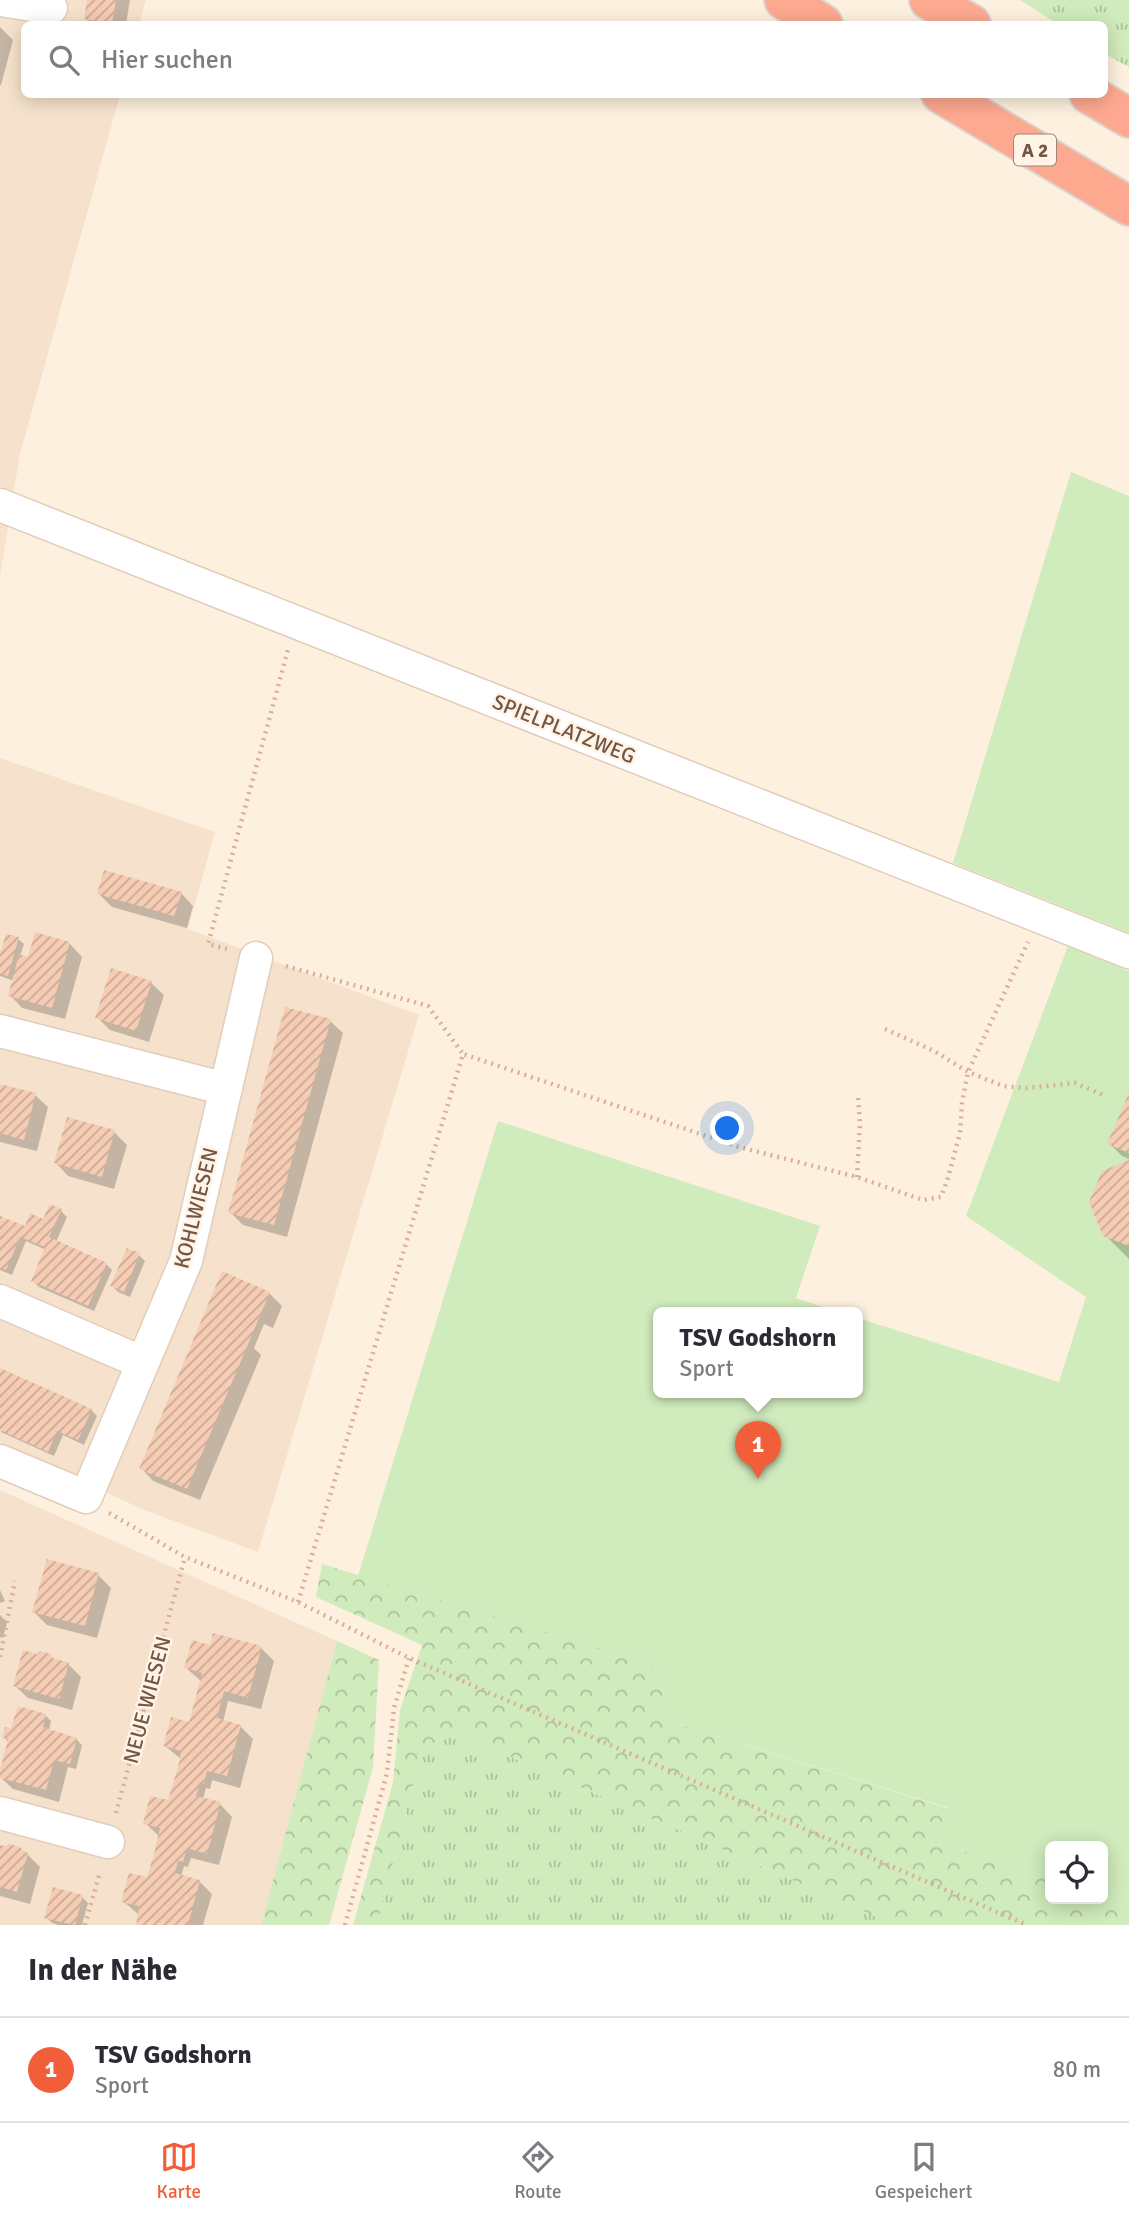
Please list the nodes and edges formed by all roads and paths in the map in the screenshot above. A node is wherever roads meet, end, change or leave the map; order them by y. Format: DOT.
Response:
graph roads {
  1 [pos="1,0"];
  2 [pos="784,0"];
  3 [pos="929,0"];
  4 [pos="51,8"];
  5 [pos="818,21"];
  6 [pos="966,21"];
  7 [pos="948,98"];
  8 [pos="1096,98"];
  9 [pos="1129,118"];
  10 [pos="1129,206"];
  11 [pos="0,505"];
  12 [pos="296,622"];
  13 [pos="1040,916"];
  14 [pos="1129,952"];
  15 [pos="257,958"];
  16 [pos="884,1029"];
  17 [pos="0,1031"];
  18 [pos="463,1054"];
  19 [pos="968,1072"];
  20 [pos="226,1089"];
  21 [pos="1103,1095"];
  22 [pos="858,1097"];
  23 [pos="857,1177"];
  24 [pos="0,1301"];
  25 [pos="143,1363"];
  26 [pos="0,1461"];
  27 [pos="86,1497"];
  28 [pos="185,1557"];
  29 [pos="15,1581"];
  30 [pos="298,1602"];
  31 [pos="0,1657"];
  32 [pos="409,1658"];
  33 [pos="0,1813"];
  34 [pos="108,1842"];
  35 [pos="85,1925"];
  36 [pos="345,1925"];
  37 [pos="1027,1925"];
  1 -- 4 [label="street"];
  2 -- 5 [label="highway"];
  3 -- 6 [label="highway"];
  7 -- 10 [label="highway, A 2"];
  8 -- 9 [label="highway"];
  11 -- 12 [label="street, SPIELPLATZWEG"];
  12 -- 13 [label="street, SPIELPLATZWEG"];
  12 -- 15 [label="path"];
  13 -- 14 [label="street, SPIELPLATZWEG"];
  13 -- 19 [label="path"];
  15 -- 18 [label="path"];
  15 -- 20 [label="street, KOHLWIESEN"];
  16 -- 19 [label="path"];
  17 -- 20 [label="street"];
  18 -- 23 [label="path"];
  18 -- 30 [label="path"];
  19 -- 21 [label="path"];
  19 -- 23 [label="path"];
  20 -- 25 [label="street, KOHLWIESEN"];
  22 -- 23 [label="path"];
  24 -- 25 [label="street"];
  25 -- 27 [label="street, KOHLWIESEN"];
  26 -- 27 [label="street"];
  27 -- 28 [label="path"];
  28 -- 30 [label="path"];
  28 -- 34 [label="path, NEUE WIESEN"];
  29 -- 31 [label="path"];
  30 -- 32 [label="path"];
  32 -- 36 [label="path"];
  32 -- 37 [label="path"];
  33 -- 34 [label="street"];
  34 -- 35 [label="path, NEUE WIESEN"];
}
